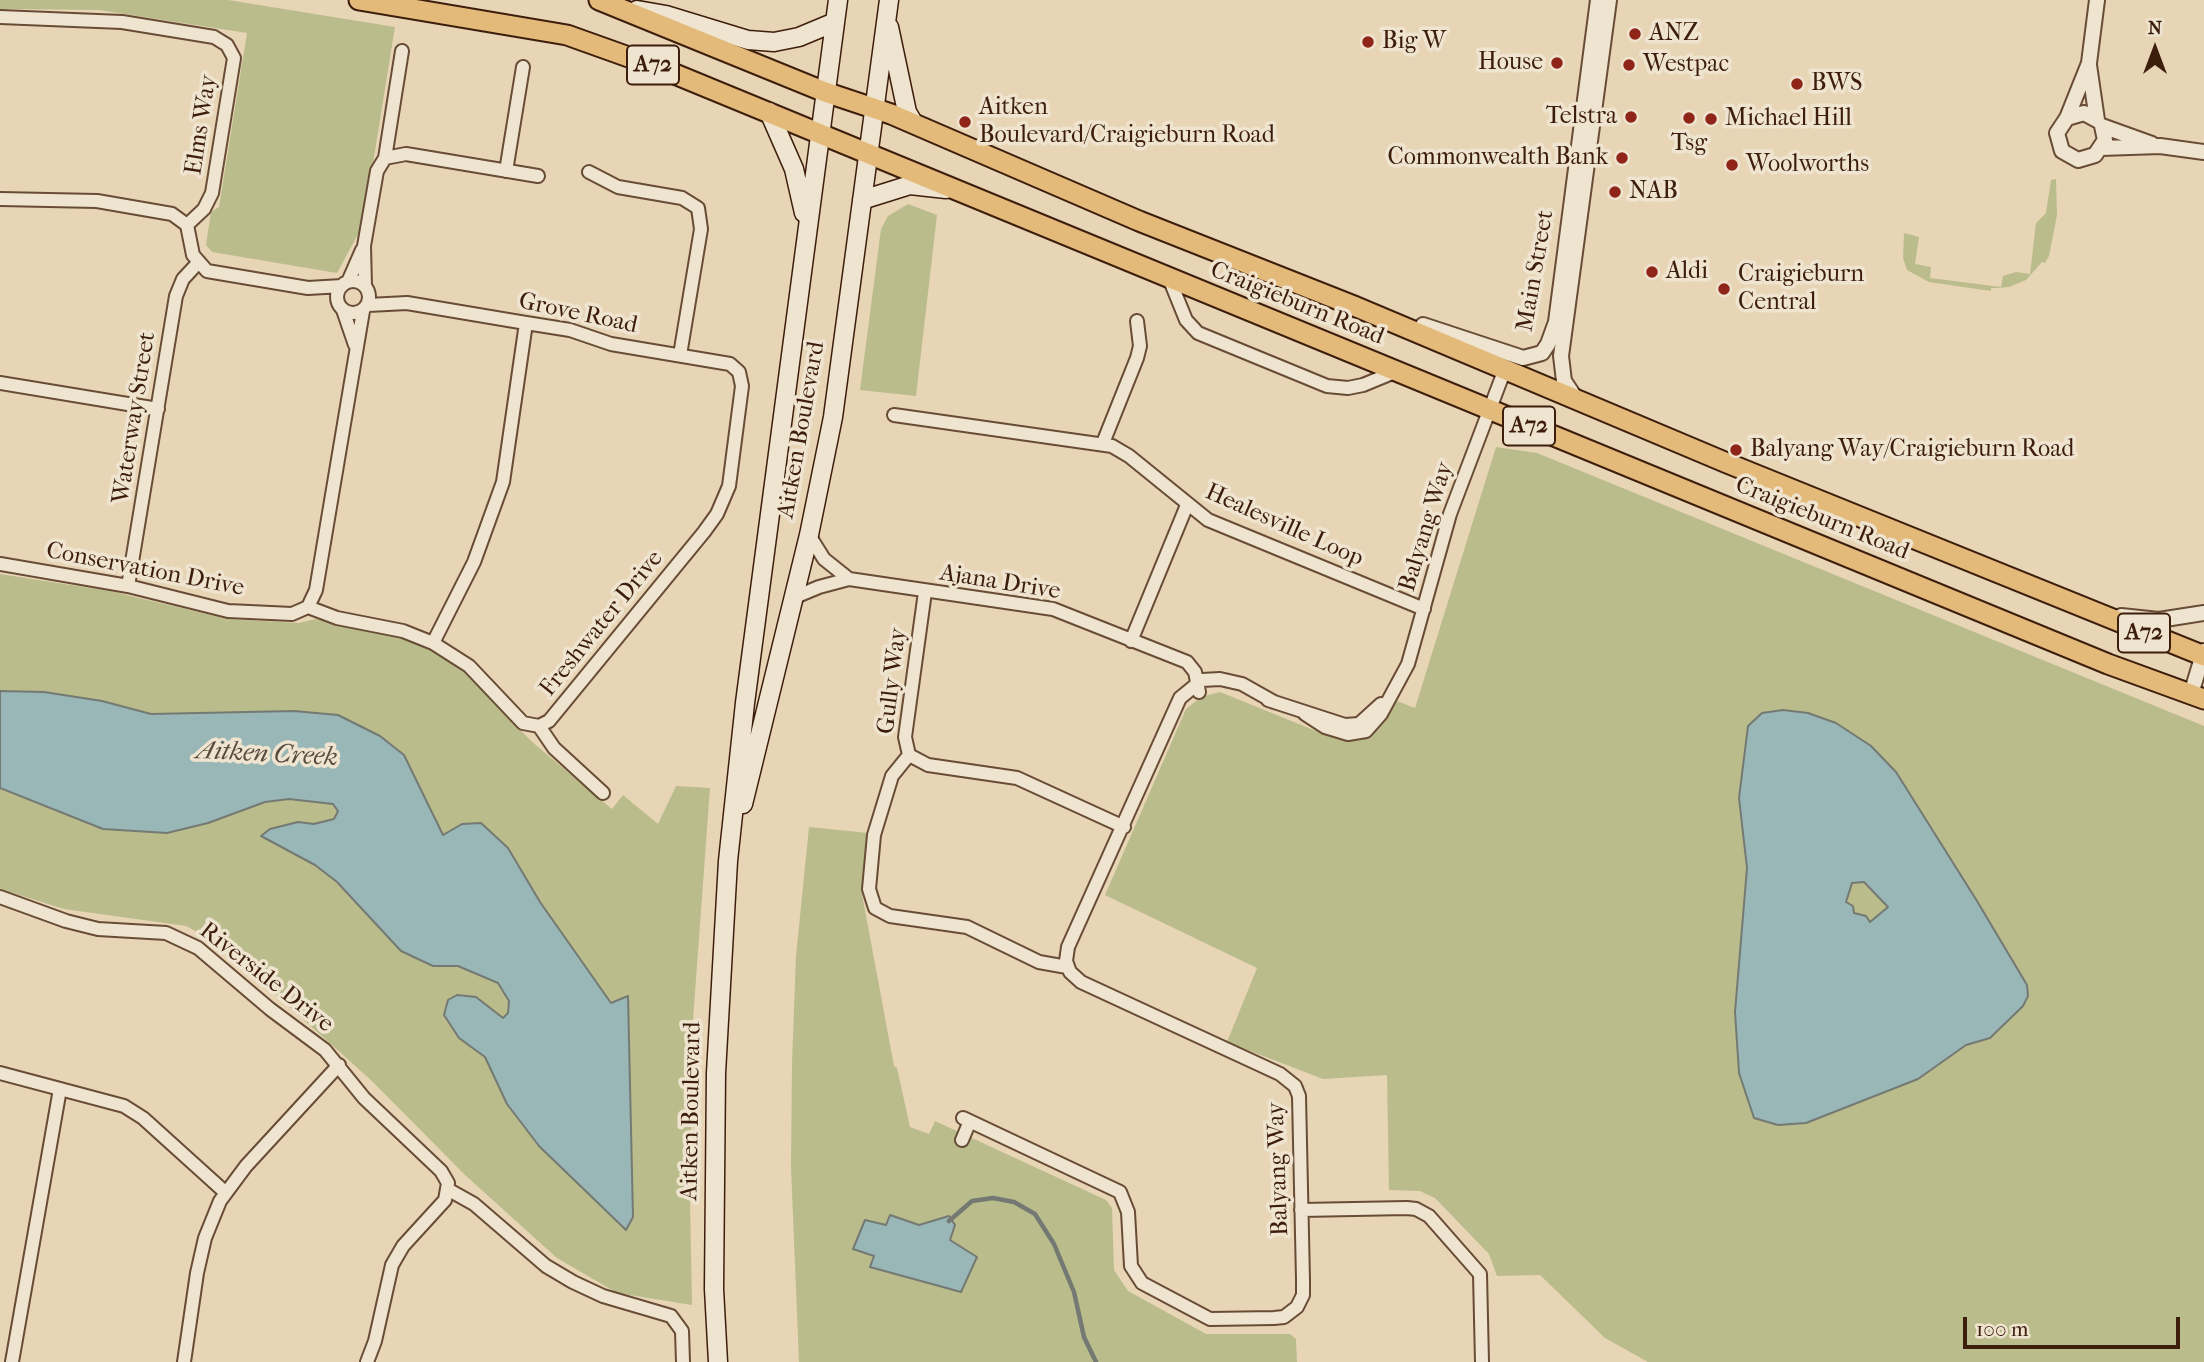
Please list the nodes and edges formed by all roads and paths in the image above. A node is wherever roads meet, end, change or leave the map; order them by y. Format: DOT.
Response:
graph roads {
  1 [pos="359,0"];
  2 [pos="599,0"];
  3 [pos="838,0"];
  4 [pos="1598,0"];
  5 [pos="1609,0"];
  6 [pos="2097,0"];
  7 [pos="623,8"];
  8 [pos="888,8"];
  9 [pos="0,17"];
  10 [pos="835,22"];
  11 [pos="402,51"];
  12 [pos="2089,63"];
  13 [pos="523,67"];
  14 [pos="825,92"];
  15 [pos="874,110"];
  16 [pos="769,112"];
  17 [pos="2067,118"];
  18 [pos="2099,123"];
  19 [pos="914,124"];
  20 [pos="819,134"];
  21 [pos="2160,146"];
  22 [pos="2102,148"];
  23 [pos="2204,152"];
  24 [pos="868,154"];
  25 [pos="385,158"];
  26 [pos="506,171"];
  27 [pos="589,172"];
  28 [pos="538,176"];
  29 [pos="956,191"];
  30 [pos="0,199"];
  31 [pos="862,200"];
  32 [pos="187,225"];
  33 [pos="807,226"];
  34 [pos="363,246"];
  35 [pos="197,264"];
  36 [pos="1169,278"];
  37 [pos="345,284"];
  38 [pos="308,288"];
  39 [pos="366,288"];
  40 [pos="406,303"];
  41 [pos="340,305"];
  42 [pos="1354,306"];
  43 [pos="365,308"];
  44 [pos="1137,321"];
  45 [pos="526,323"];
  46 [pos="355,345"];
  47 [pos="680,355"];
  48 [pos="1505,369"];
  49 [pos="1397,371"];
  50 [pos="739,372"];
  51 [pos="0,383"];
  52 [pos="1574,397"];
  53 [pos="158,409"];
  54 [pos="1489,409"];
  55 [pos="894,415"];
  56 [pos="1103,443"];
  57 [pos="1187,505"];
  58 [pos="809,535"];
  59 [pos="0,564"];
  60 [pos="849,579"];
  61 [pos="128,586"];
  62 [pos="925,592"];
  63 [pos="794,597"];
  64 [pos="308,607"];
  65 [pos="1424,609"];
  66 [pos="2085,610"];
  67 [pos="2204,613"];
  68 [pos="1131,641"];
  69 [pos="433,643"];
  70 [pos="2204,654"];
  71 [pos="1197,686"];
  72 [pos="2198,697"];
  73 [pos="539,726"];
  74 [pos="909,755"];
  75 [pos="603,793"];
  76 [pos="1124,827"];
  77 [pos="728,861"];
  78 [pos="0,897"];
  79 [pos="1066,953"];
  80 [pos="1030,955"];
  81 [pos="1067,967"];
  82 [pos="339,1065"];
  83 [pos="0,1073"];
  84 [pos="60,1089"];
  85 [pos="962,1140"];
  86 [pos="449,1190"];
  87 [pos="226,1193"];
  88 [pos="1301,1210"];
  89 [pos="375,1341"];
  90 [pos="12,1362"];
  91 [pos="184,1362"];
  92 [pos="367,1362"];
  93 [pos="376,1362"];
  94 [pos="683,1362"];
  95 [pos="718,1362"];
  96 [pos="1482,1362"];
  1 -- 16 [label="main road, Craigieburn Road / A72"];
  2 -- 7 [label="main road, Craigieburn Road / A72"];
  3 -- 10 [label="main road, Aitken Boulevard"];
  4 -- 42 [label="street, Main Street"];
  5 -- 52 [label="street, Main Street"];
  6 -- 12 [label="street"];
  7 -- 10 [label="main road"];
  7 -- 14 [label="main road, Craigieburn Road / A72"];
  8 -- 15 [label="main road, Aitken Boulevard"];
  8 -- 19 [label="main road"];
  9 -- 32 [label="street, Elms Way"];
  10 -- 14 [label="main road, Aitken Boulevard"];
  11 -- 25 [label="street"];
  12 -- 17 [label="street"];
  12 -- 18 [label="street"];
  13 -- 26 [label="street"];
  14 -- 15 [label="main road, Craigieburn Road / A72"];
  14 -- 20 [label="main road, Aitken Boulevard"];
  15 -- 19 [label="main road, Craigieburn Road / A72"];
  15 -- 24 [label="main road, Aitken Boulevard"];
  16 -- 20 [label="main road, Craigieburn Road / A72"];
  16 -- 33 [label="main road"];
  17 -- 18 [label="street"];
  17 -- 22 [label="street"];
  18 -- 21 [label="street"];
  18 -- 22 [label="street"];
  19 -- 42 [label="main road, Craigieburn Road / A72"];
  20 -- 24 [label="main road, Craigieburn Road / A72"];
  20 -- 33 [label="main road, Aitken Boulevard"];
  21 -- 22 [label="street"];
  21 -- 23 [label="street"];
  24 -- 29 [label="main road, Craigieburn Road / A72"];
  24 -- 31 [label="main road, Aitken Boulevard"];
  25 -- 26 [label="street"];
  25 -- 34 [label="street"];
  26 -- 28 [label="street"];
  27 -- 47 [label="street"];
  29 -- 31 [label="main road"];
  29 -- 36 [label="main road, Craigieburn Road / A72"];
  30 -- 32 [label="street"];
  31 -- 58 [label="main road, Aitken Boulevard"];
  32 -- 35 [label="street"];
  33 -- 77 [label="main road, Aitken Boulevard"];
  34 -- 37 [label="street"];
  34 -- 39 [label="street"];
  35 -- 38 [label="street"];
  35 -- 53 [label="street, Waterway Street"];
  36 -- 49 [label="main road, Craigieburn Road / A72"];
  36 -- 49 [label="street"];
  37 -- 38 [label="street"];
  37 -- 39 [label="street, Grove Road"];
  37 -- 41 [label="street"];
  38 -- 41 [label="street"];
  39 -- 40 [label="street, Grove Road"];
  39 -- 43 [label="street"];
  40 -- 43 [label="street, Grove Road"];
  40 -- 45 [label="street, Grove Road"];
  41 -- 43 [label="street, Grove Road"];
  41 -- 46 [label="street"];
  42 -- 48 [label="main road, Craigieburn Road / A72"];
  43 -- 46 [label="street"];
  44 -- 56 [label="street"];
  45 -- 47 [label="street, Grove Road"];
  45 -- 69 [label="street"];
  46 -- 64 [label="street"];
  47 -- 50 [label="street, Grove Road"];
  48 -- 52 [label="main road, Craigieburn Road / A72"];
  48 -- 54 [label="street, Balyang Way"];
  49 -- 54 [label="main road, Craigieburn Road / A72"];
  50 -- 73 [label="street, Freshwater Drive"];
  51 -- 53 [label="street"];
  52 -- 66 [label="main road, Craigieburn Road / A72"];
  53 -- 61 [label="street, Waterway Street"];
  54 -- 65 [label="street, Balyang Way"];
  54 -- 72 [label="main road, Craigieburn Road / A72"];
  55 -- 56 [label="street, Healesville Loop"];
  56 -- 57 [label="street, Healesville Loop"];
  57 -- 65 [label="street, Healesville Loop"];
  57 -- 68 [label="street"];
  58 -- 60 [label="street"];
  58 -- 63 [label="main road, Aitken Boulevard"];
  59 -- 61 [label="street, Conservation Drive"];
  60 -- 62 [label="street, Ajana Drive"];
  60 -- 63 [label="street, Ajana Drive"];
  61 -- 64 [label="street, Conservation Drive"];
  62 -- 68 [label="street, Ajana Drive"];
  62 -- 74 [label="street, Gully Way"];
  63 -- 77 [label="main road, Aitken Boulevard"];
  64 -- 69 [label="street, Freshwater Drive"];
  65 -- 71 [label="street, Balyang Way"];
  66 -- 67 [label="street"];
  66 -- 70 [label="main road, Craigieburn Road / A72"];
  68 -- 71 [label="street, Ajana Drive"];
  69 -- 73 [label="street, Freshwater Drive"];
  70 -- 72 [label="street"];
  71 -- 76 [label="street"];
  73 -- 75 [label="street"];
  74 -- 76 [label="street, Gully Way"];
  74 -- 80 [label="street"];
  76 -- 79 [label="street"];
  77 -- 95 [label="main road, Aitken Boulevard"];
  78 -- 82 [label="street, Riverside Drive"];
  79 -- 80 [label="street"];
  79 -- 81 [label="street"];
  80 -- 81 [label="street"];
  81 -- 88 [label="street, Balyang Way"];
  82 -- 86 [label="street, Riverside Drive"];
  82 -- 87 [label="street, Riverside Drive"];
  83 -- 84 [label="street"];
  84 -- 87 [label="street"];
  84 -- 90 [label="street"];
  85 -- 88 [label="street, Balyang Way"];
  86 -- 89 [label="street"];
  86 -- 94 [label="street"];
  87 -- 91 [label="street, Riverside Drive"];
  88 -- 96 [label="street"];
  89 -- 92 [label="street"];
  89 -- 93 [label="street"];
}
